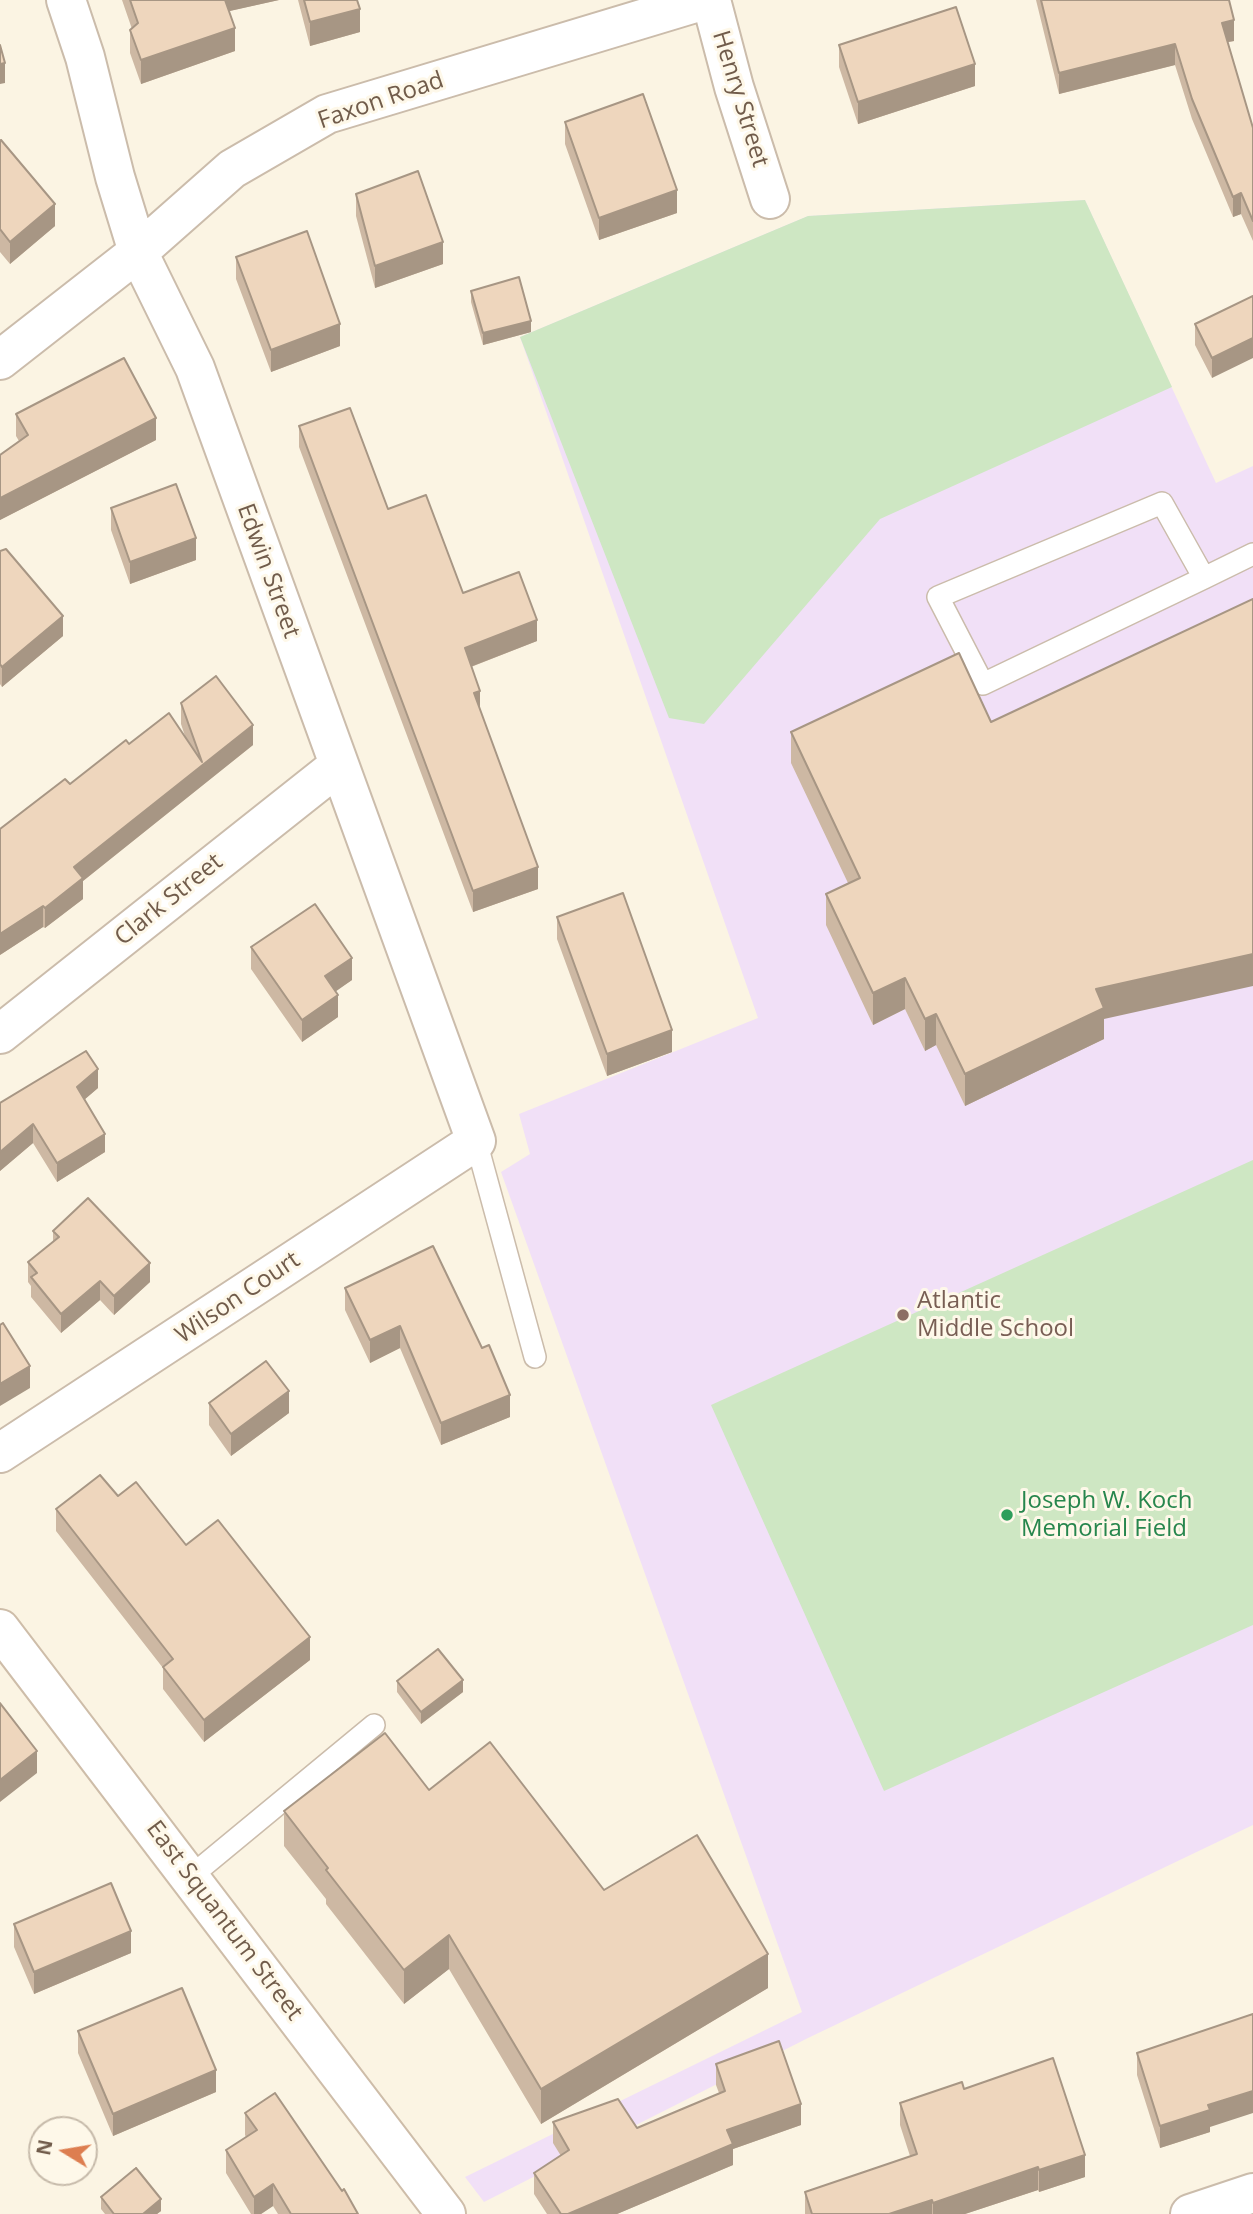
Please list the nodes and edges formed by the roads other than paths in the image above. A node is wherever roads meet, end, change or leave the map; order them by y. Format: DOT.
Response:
graph roads {
  1 [pos="66,0"];
  2 [pos="705,0"];
  3 [pos="710,0"];
  4 [pos="770,199"];
  5 [pos="138,252"];
  6 [pos="0,360"];
  7 [pos="1253,554"];
  8 [pos="1204,578"];
  9 [pos="338,766"];
  10 [pos="0,1034"];
  11 [pos="476,1141"];
  12 [pos="535,1357"];
  13 [pos="0,1453"];
  14 [pos="0,1629"];
  15 [pos="374,1725"];
  16 [pos="190,1877"];
  17 [pos="1253,2193"];
  18 [pos="446,2214"];
  19 [pos="1191,2214"];
  1 -- 5 [label="street, Edwin Street"];
  2 -- 5 [label="street, Faxon Road"];
  3 -- 4 [label="street, Henry Street"];
  5 -- 6 [label="street, Faxon Road"];
  5 -- 9 [label="street, Edwin Street"];
  7 -- 8 [label="lane"];
  8 -- 8 [label="lane"];
  9 -- 10 [label="street, Clark Street"];
  9 -- 11 [label="street, Edwin Street"];
  11 -- 12 [label="lane"];
  11 -- 13 [label="street, Wilson Court"];
  14 -- 16 [label="street, East Squantum Street"];
  15 -- 16 [label="lane"];
  16 -- 18 [label="street, East Squantum Street"];
  17 -- 19 [label="street"];
}
